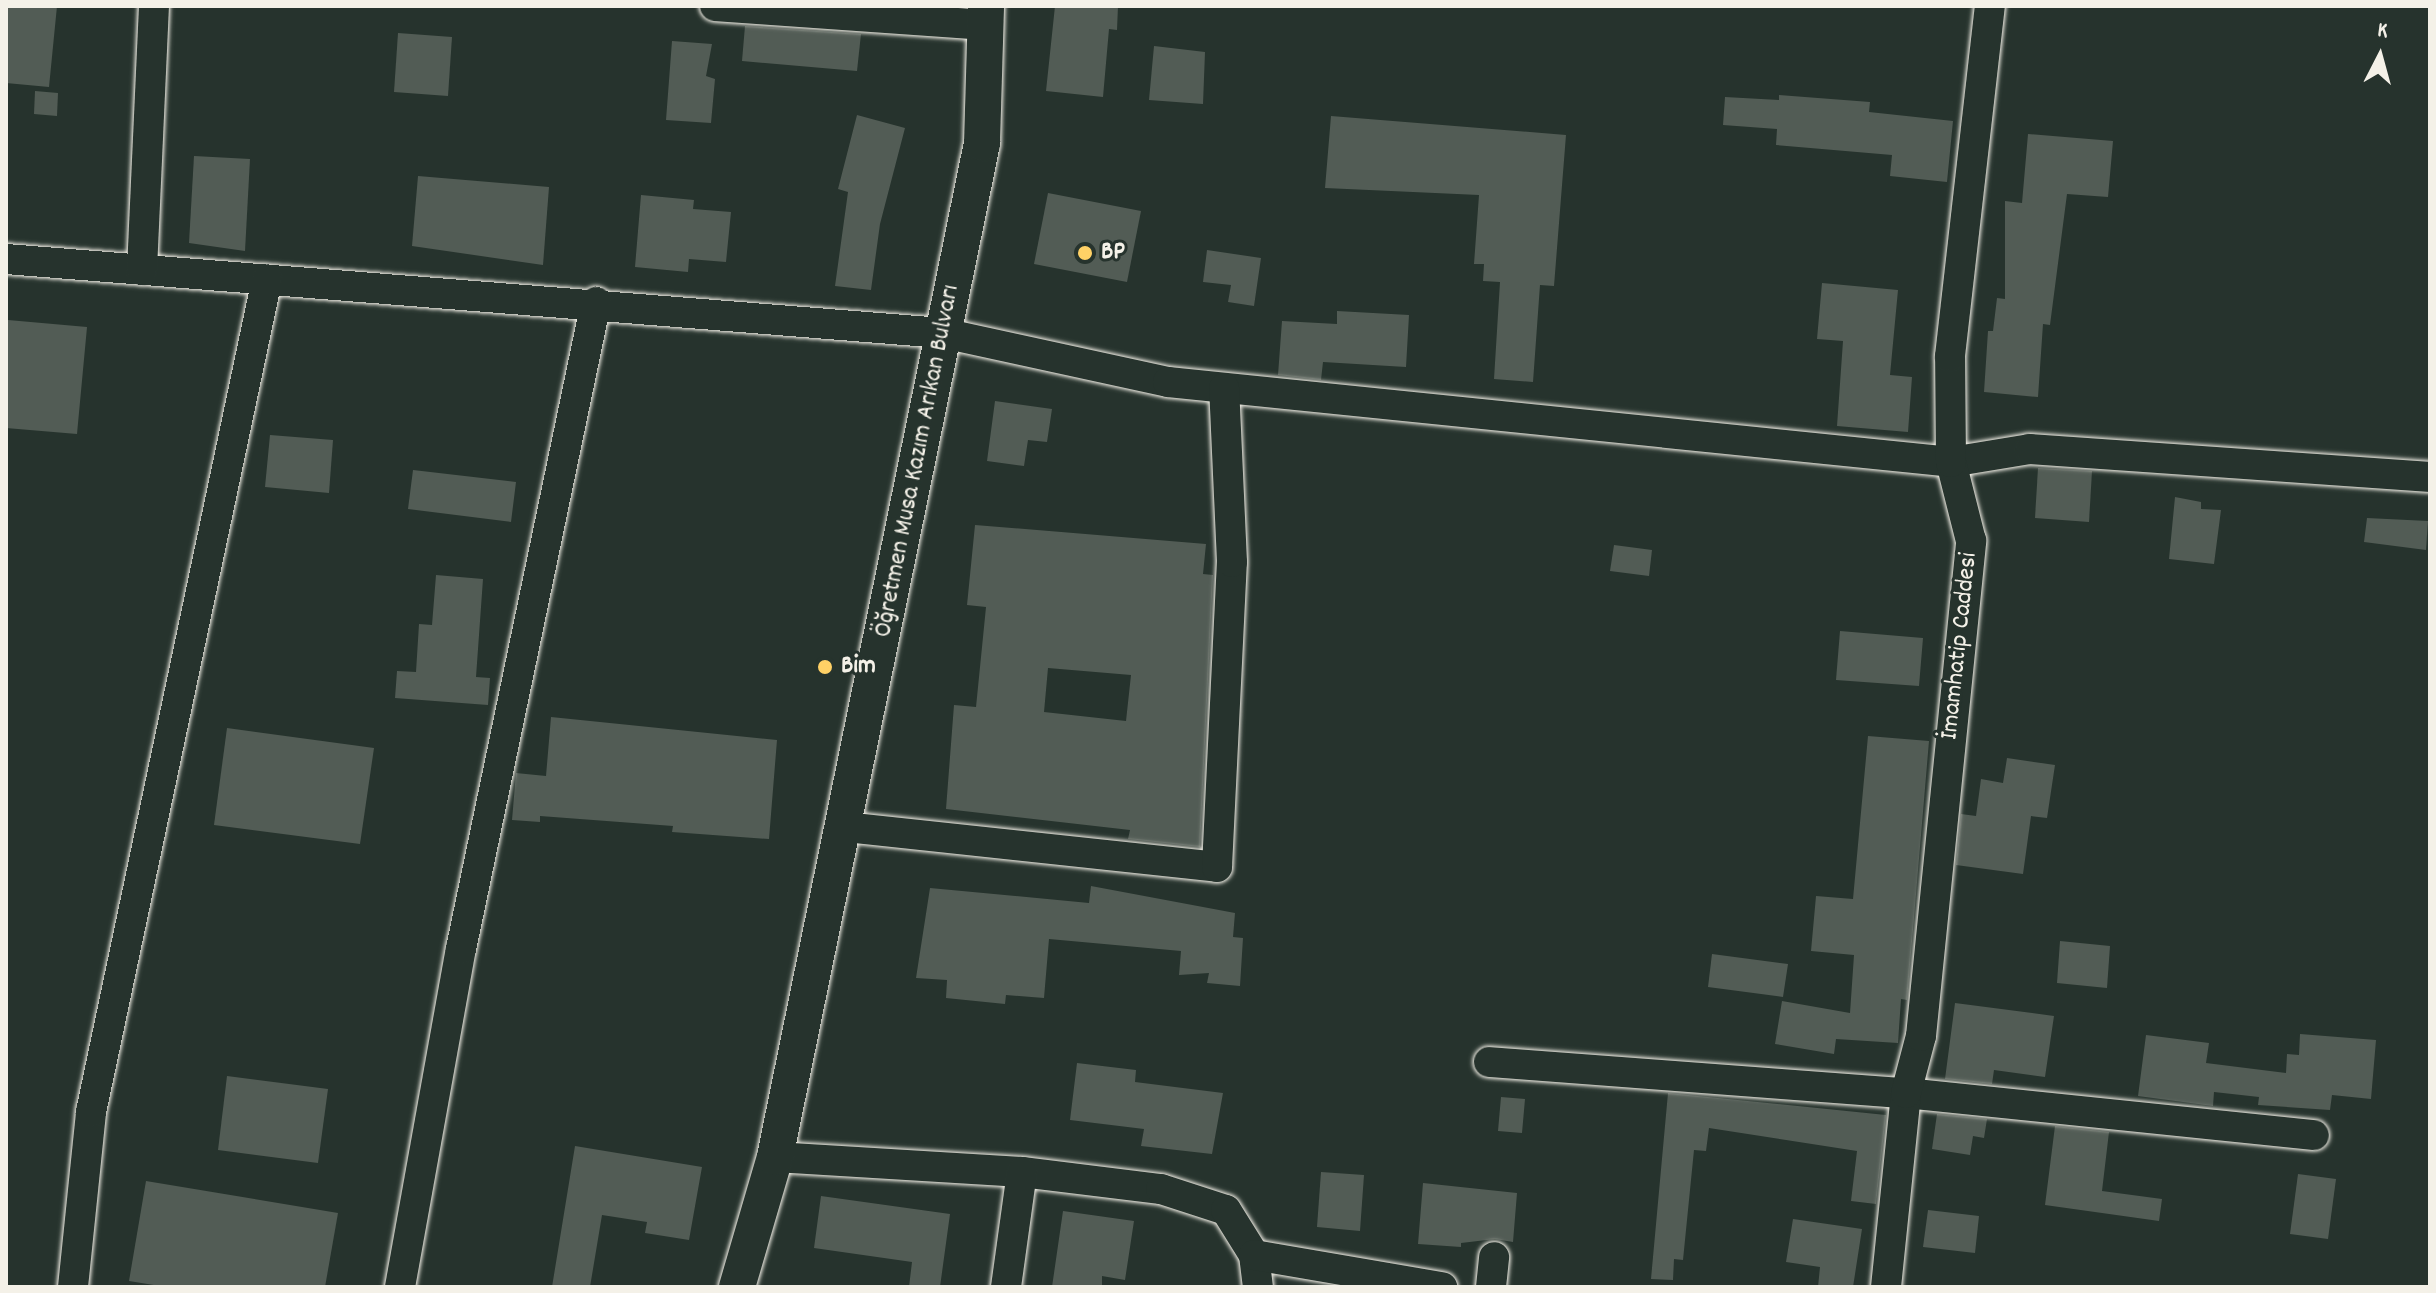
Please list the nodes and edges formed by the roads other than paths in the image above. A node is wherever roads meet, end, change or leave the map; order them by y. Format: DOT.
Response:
graph roads {
  1 [pos="154,6"];
  2 [pos="715,6"];
  3 [pos="1990,6"];
  4 [pos="986,16"];
  5 [pos="6,259"];
  6 [pos="142,270"];
  7 [pos="267,279"];
  8 [pos="596,302"];
  9 [pos="943,333"];
  10 [pos="1224,388"];
  11 [pos="1951,462"];
  12 [pos="2430,477"];
  13 [pos="845,827"];
  14 [pos="1489,1062"];
  15 [pos="1906,1093"];
  16 [pos="2314,1135"];
  17 [pos="775,1157"];
  18 [pos="1022,1172"];
  19 [pos="1254,1255"];
  20 [pos="73,1287"];
  21 [pos="400,1287"];
  22 [pos="737,1287"];
  23 [pos="1006,1287"];
  24 [pos="1258,1287"];
  25 [pos="1442,1287"];
  26 [pos="1886,1287"];
  1 -- 6 [label="street"];
  2 -- 4 [label="street"];
  3 -- 11 [label="street, İmamhatip Caddesi"];
  4 -- 9 [label="street, Öğretmen Musa Kazım Arıkan Bulvarı"];
  5 -- 6 [label="street"];
  6 -- 7 [label="street"];
  7 -- 8 [label="street"];
  7 -- 20 [label="street"];
  8 -- 9 [label="street"];
  8 -- 21 [label="street"];
  9 -- 10 [label="street"];
  9 -- 13 [label="street, Öğretmen Musa Kazım Arıkan Bulvarı"];
  10 -- 11 [label="street"];
  10 -- 13 [label="street"];
  11 -- 12 [label="street"];
  11 -- 15 [label="street, İmamhatip Caddesi"];
  13 -- 17 [label="street, Öğretmen Musa Kazım Arıkan Bulvarı"];
  14 -- 15 [label="street"];
  15 -- 16 [label="street"];
  15 -- 26 [label="street, İmamhatip Caddesi"];
  17 -- 18 [label="street"];
  17 -- 22 [label="street, Öğretmen Musa Kazım Arıkan Bulvarı"];
  18 -- 19 [label="street"];
  18 -- 23 [label="street"];
  19 -- 24 [label="street"];
  19 -- 25 [label="street"];
}
